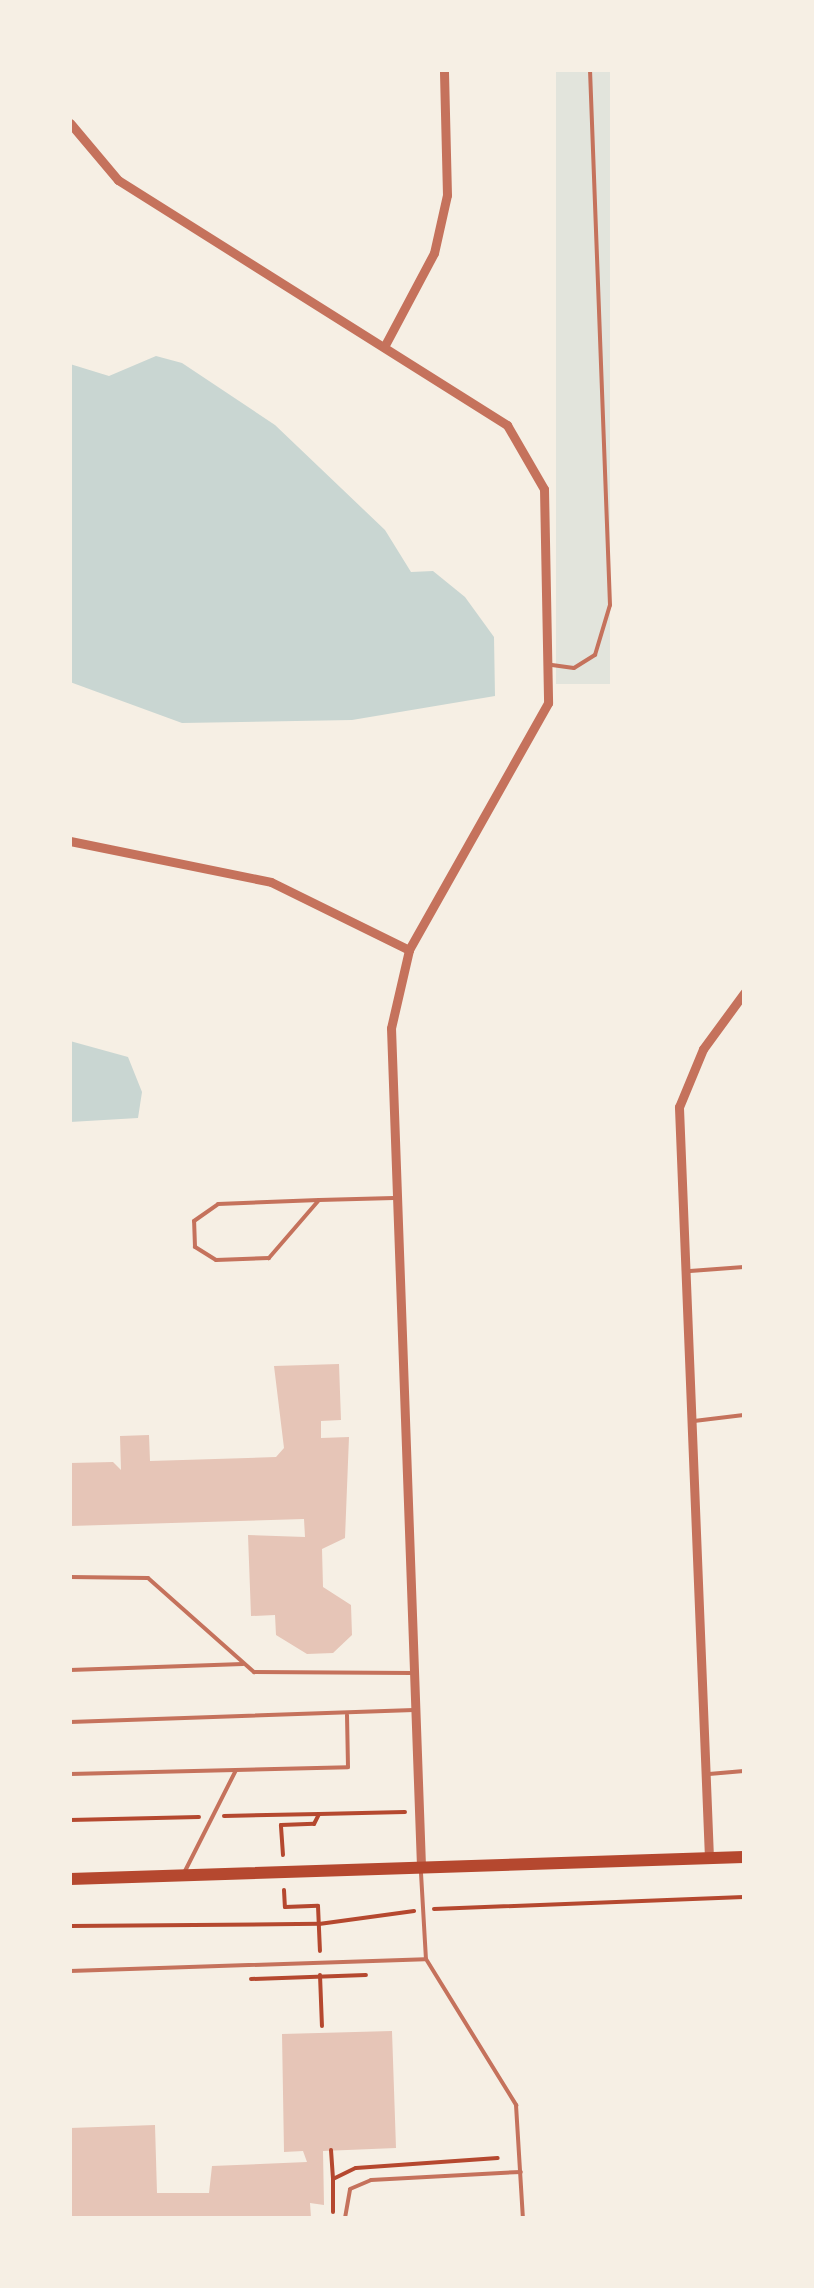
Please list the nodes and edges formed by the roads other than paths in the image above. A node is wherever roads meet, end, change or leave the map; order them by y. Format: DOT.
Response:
graph roads {
  1 [pos="444,70"];
  2 [pos="590,70"];
  3 [pos="70,123"];
  4 [pos="384,346"];
  5 [pos="552,666"];
  6 [pos="70,841"];
  7 [pos="409,950"];
  8 [pos="744,992"];
  9 [pos="394,1198"];
  10 [pos="319,1200"];
  11 [pos="744,1267"];
  12 [pos="685,1272"];
  13 [pos="744,1416"];
  14 [pos="691,1421"];
  15 [pos="70,1577"];
  16 [pos="243,1664"];
  17 [pos="70,1670"];
  18 [pos="412,1673"];
  19 [pos="414,1710"];
  20 [pos="346,1712"];
  21 [pos="70,1722"];
  22 [pos="236,1770"];
  23 [pos="744,1772"];
  24 [pos="70,1774"];
  25 [pos="706,1774"];
  26 [pos="744,1857"];
  27 [pos="709,1858"];
  28 [pos="420,1868"];
  29 [pos="182,1876"];
  30 [pos="70,1879"];
  31 [pos="426,1959"];
  32 [pos="70,1971"];
  33 [pos="521,2172"];
  34 [pos="345,2218"];
  35 [pos="522,2218"];
  1 -- 4 [label="street"];
  2 -- 5 [label="lane"];
  3 -- 4 [label="street"];
  4 -- 5 [label="street"];
  5 -- 7 [label="street"];
  6 -- 7 [label="street"];
  7 -- 9 [label="street"];
  8 -- 12 [label="street"];
  9 -- 10 [label="lane"];
  9 -- 18 [label="street"];
  10 -- 10 [label="lane"];
  11 -- 12 [label="lane"];
  12 -- 14 [label="street"];
  13 -- 14 [label="lane"];
  14 -- 25 [label="street"];
  15 -- 16 [label="lane"];
  16 -- 17 [label="lane"];
  16 -- 18 [label="lane"];
  18 -- 19 [label="street"];
  19 -- 20 [label="lane"];
  19 -- 28 [label="street"];
  20 -- 21 [label="lane"];
  20 -- 22 [label="lane"];
  22 -- 24 [label="lane"];
  22 -- 29 [label="lane"];
  23 -- 25 [label="lane"];
  25 -- 27 [label="street"];
  26 -- 27 [label="main road"];
  27 -- 28 [label="main road"];
  28 -- 29 [label="main road"];
  28 -- 31 [label="lane"];
  29 -- 30 [label="main road"];
  31 -- 32 [label="lane"];
  31 -- 33 [label="lane"];
  33 -- 34 [label="lane"];
  33 -- 35 [label="lane"];
}
